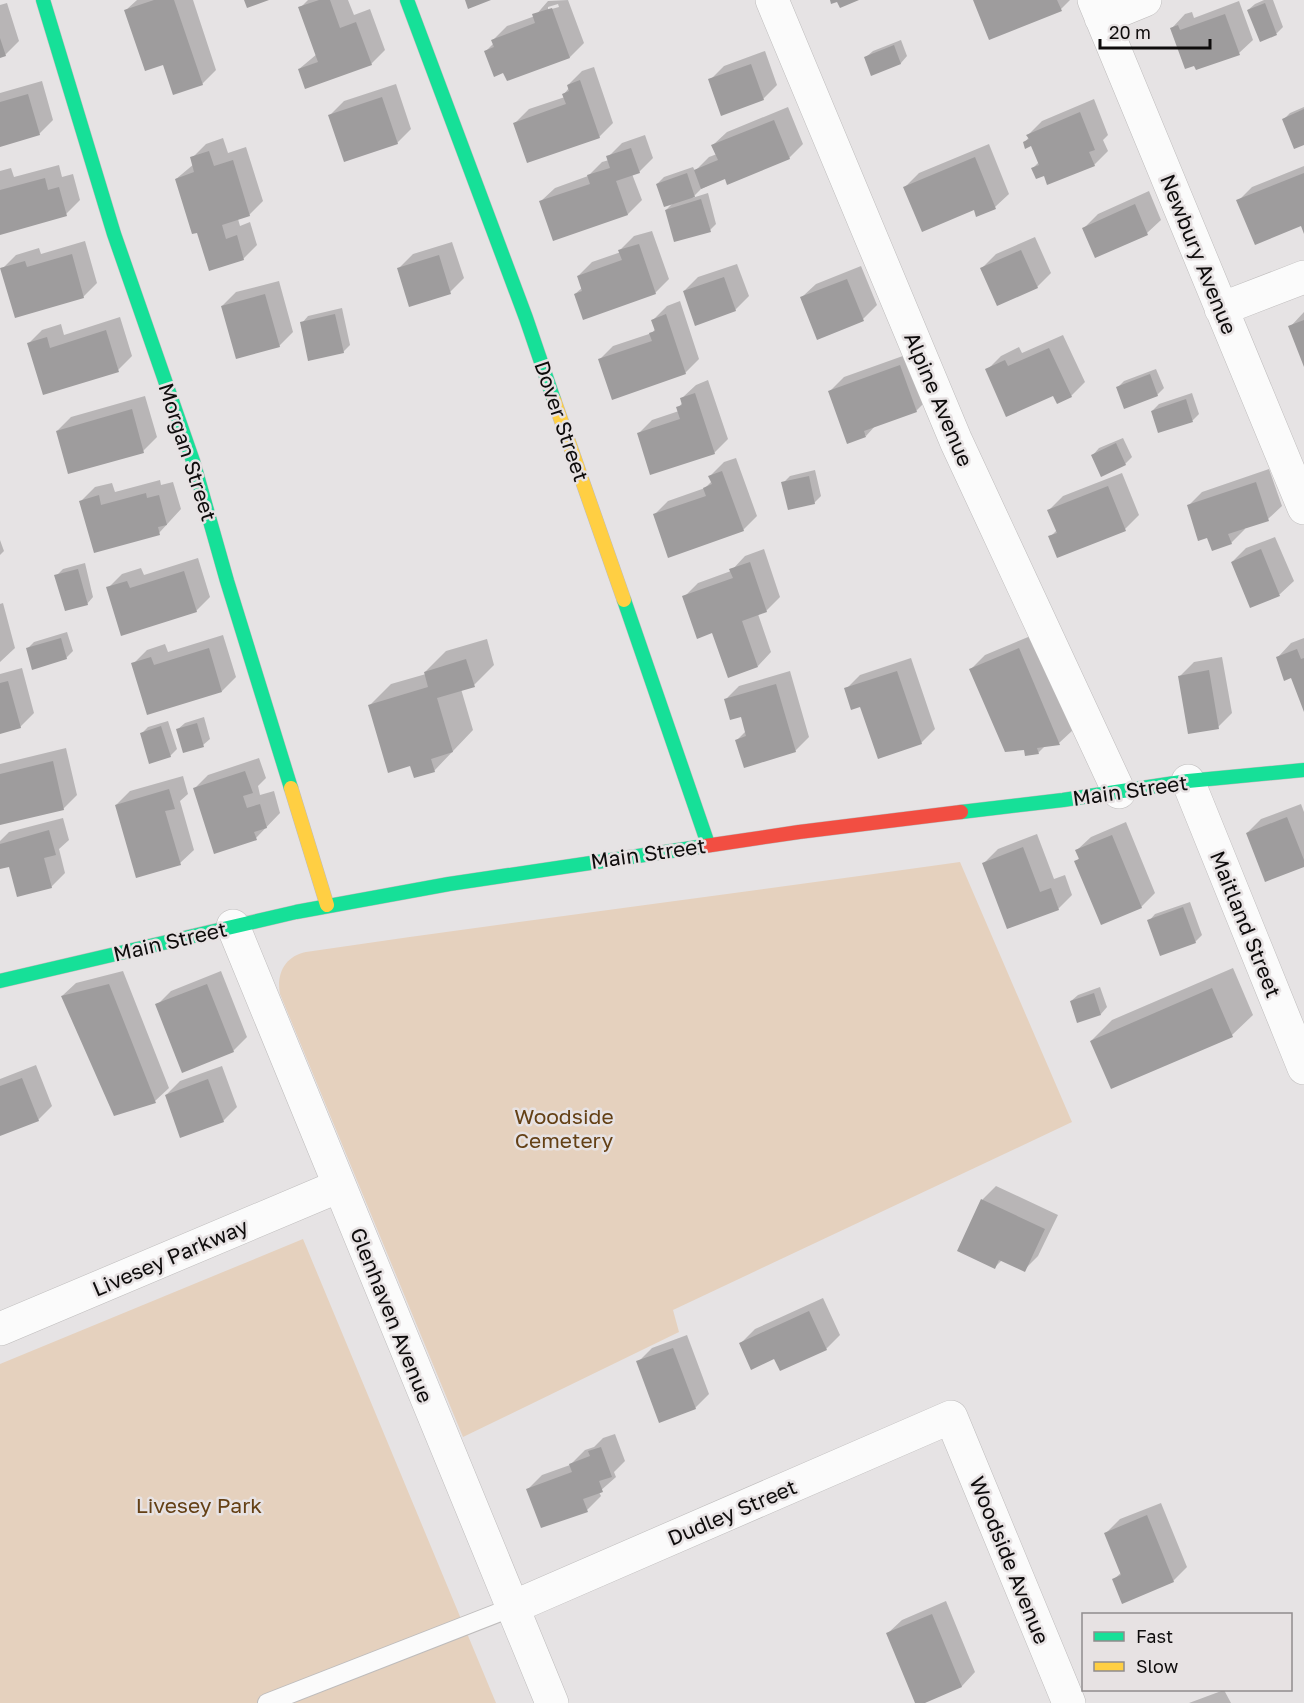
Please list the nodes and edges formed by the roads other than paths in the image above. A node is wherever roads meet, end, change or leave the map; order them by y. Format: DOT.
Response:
graph roads {
  1 [pos="43,0"];
  2 [pos="407,0"];
  3 [pos="772,0"];
  4 [pos="1145,0"];
  5 [pos="1097,9"];
  6 [pos="1304,277"];
  7 [pos="1221,309"];
  8 [pos="1304,508"];
  9 [pos="1304,770"];
  10 [pos="1188,781"];
  11 [pos="1119,792"];
  12 [pos="708,844"];
  13 [pos="327,905"];
  14 [pos="233,926"];
  15 [pos="0,981"];
  16 [pos="1304,1068"];
  17 [pos="339,1185"];
  18 [pos="0,1329"];
  19 [pos="951,1417"];
  20 [pos="513,1608"];
  21 [pos="267,1703"];
  22 [pos="552,1703"];
  23 [pos="1069,1703"];
  1 -- 13 [label="street, Morgan Street"];
  2 -- 12 [label="street, Dover Street"];
  3 -- 11 [label="street, Alpine Avenue"];
  4 -- 5 [label="street"];
  5 -- 7 [label="street, Newbury Avenue"];
  6 -- 7 [label="street"];
  7 -- 8 [label="street, Newbury Avenue"];
  9 -- 10 [label="street, Main Street"];
  10 -- 11 [label="street, Main Street"];
  10 -- 16 [label="street, Maitland Street"];
  11 -- 12 [label="street, Main Street"];
  12 -- 13 [label="street, Main Street"];
  13 -- 14 [label="street, Main Street"];
  14 -- 15 [label="street, Main Street"];
  14 -- 17 [label="street, Glenhaven Avenue"];
  17 -- 18 [label="street, Livesey Parkway"];
  17 -- 20 [label="street, Glenhaven Avenue"];
  19 -- 20 [label="street, Dudley Street"];
  19 -- 23 [label="street, Woodside Avenue"];
  20 -- 21 [label="lane"];
  20 -- 22 [label="street, Glenhaven Avenue"];
}
